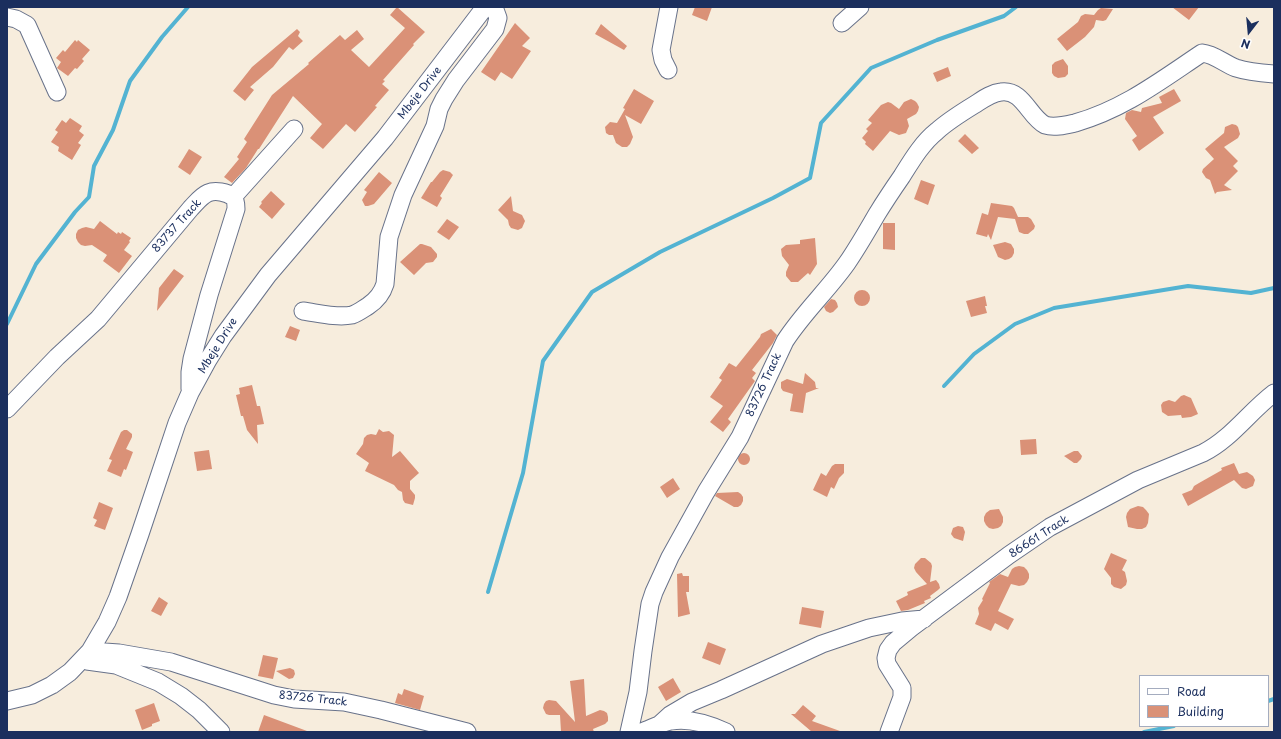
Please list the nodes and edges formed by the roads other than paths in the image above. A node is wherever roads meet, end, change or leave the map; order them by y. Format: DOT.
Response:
graph roads {
  1 [pos="486,7"];
  2 [pos="494,7"];
  3 [pos="669,7"];
  4 [pos="860,7"];
  5 [pos="7,17"];
  6 [pos="842,23"];
  7 [pos="668,70"];
  8 [pos="1274,74"];
  9 [pos="57,92"];
  10 [pos="294,129"];
  11 [pos="233,197"];
  12 [pos="302,311"];
  13 [pos="190,393"];
  14 [pos="1274,394"];
  15 [pos="7,409"];
  16 [pos="924,619"];
  17 [pos="86,656"];
  18 [pos="7,701"];
  19 [pos="659,725"];
  20 [pos="221,732"];
  21 [pos="467,732"];
  22 [pos="629,732"];
  23 [pos="641,732"];
  24 [pos="726,732"];
  25 [pos="889,732"];
  1 -- 13 [label="street, Mbeje Drive"];
  2 -- 12 [label="street"];
  3 -- 7 [label="street"];
  4 -- 6 [label="street"];
  5 -- 9 [label="street"];
  8 -- 22 [label="street, 83726 Track"];
  10 -- 11 [label="street"];
  11 -- 13 [label="street"];
  11 -- 15 [label="street, 83737 Track"];
  13 -- 17 [label="street, Mbeje Drive"];
  14 -- 16 [label="street, 86661 Track"];
  16 -- 19 [label="street"];
  16 -- 25 [label="street, 86661 Track"];
  17 -- 18 [label="street, Mbeje Drive"];
  17 -- 20 [label="street"];
  17 -- 21 [label="street, 83726 Track"];
  19 -- 23 [label="street"];
  19 -- 24 [label="street"];
}
